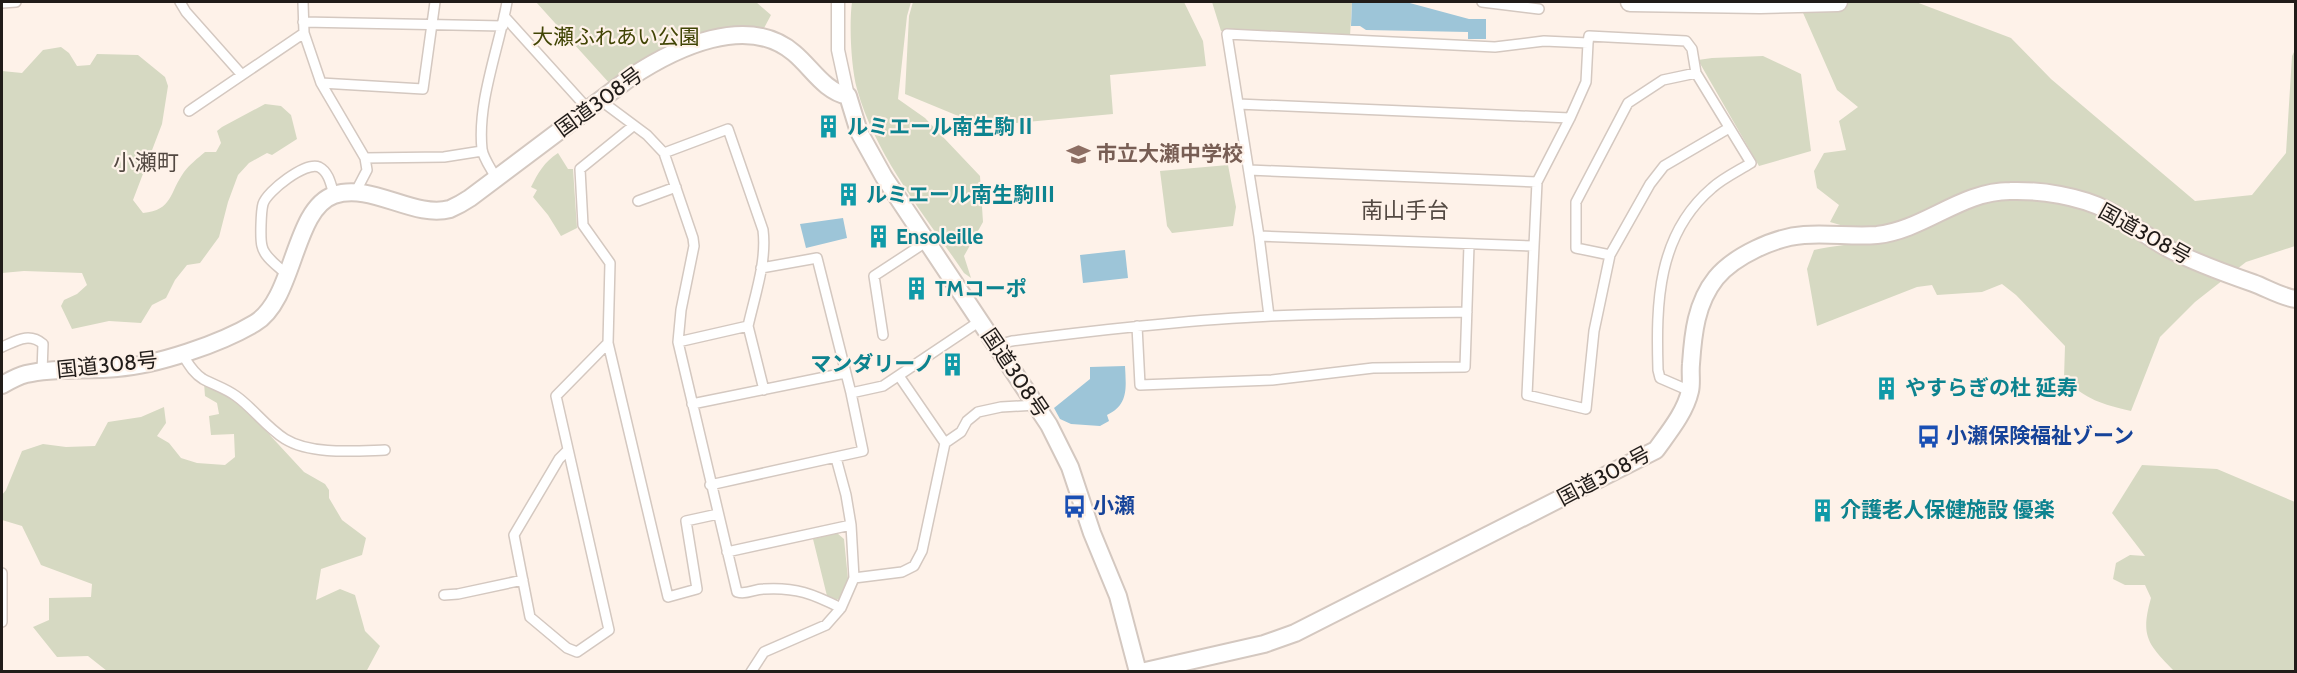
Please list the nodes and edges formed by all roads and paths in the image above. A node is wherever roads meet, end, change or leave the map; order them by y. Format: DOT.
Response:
graph roads {
  1 [pos="16,2"];
  2 [pos="180,2"];
  3 [pos="303,2"];
  4 [pos="435,2"];
  5 [pos="507,2"];
  6 [pos="838,2"];
  7 [pos="1482,2"];
  8 [pos="1630,2"];
  9 [pos="1838,2"];
  10 [pos="2,3"];
  11 [pos="1539,9"];
  12 [pos="504,21"];
  13 [pos="303,22"];
  14 [pos="433,23"];
  15 [pos="304,33"];
  16 [pos="1588,43"];
  17 [pos="1696,73"];
  18 [pos="242,75"];
  19 [pos="321,82"];
  20 [pos="848,96"];
  21 [pos="594,104"];
  22 [pos="1238,104"];
  23 [pos="189,111"];
  24 [pos="1570,118"];
  25 [pos="633,126"];
  26 [pos="1729,128"];
  27 [pos="482,151"];
  28 [pos="664,153"];
  29 [pos="365,158"];
  30 [pos="1249,170"];
  31 [pos="496,178"];
  32 [pos="1538,182"];
  33 [pos="676,187"];
  34 [pos="355,193"];
  35 [pos="334,195"];
  36 [pos="638,201"];
  37 [pos="1260,236"];
  38 [pos="926,242"];
  39 [pos="1469,245"];
  40 [pos="1534,246"];
  41 [pos="1611,255"];
  42 [pos="761,268"];
  43 [pos="286,274"];
  44 [pos="2295,299"];
  45 [pos="1467,312"];
  46 [pos="1269,316"];
  47 [pos="980,321"];
  48 [pos="748,326"];
  49 [pos="1137,326"];
  50 [pos="883,335"];
  51 [pos="678,342"];
  52 [pos="608,343"];
  53 [pos="997,345"];
  54 [pos="2,347"];
  55 [pos="182,354"];
  56 [pos="42,372"];
  57 [pos="844,373"];
  58 [pos="899,376"];
  59 [pos="2,385"];
  60 [pos="764,390"];
  61 [pos="1690,391"];
  62 [pos="851,393"];
  63 [pos="692,404"];
  64 [pos="1036,405"];
  65 [pos="945,443"];
  66 [pos="385,450"];
  67 [pos="568,450"];
  68 [pos="836,458"];
  69 [pos="710,484"];
  70 [pos="718,514"];
  71 [pos="851,525"];
  72 [pos="727,552"];
  73 [pos="2,573"];
  74 [pos="854,578"];
  75 [pos="523,580"];
  76 [pos="444,595"];
  77 [pos="841,608"];
  78 [pos="2,622"];
  79 [pos="752,672"];
  80 [pos="1139,672"];
  1 -- 10 [label="street"];
  2 -- 18 [label="street"];
  3 -- 13 [label="street"];
  4 -- 14 [label="street"];
  5 -- 12 [label="street"];
  6 -- 20 [label="street"];
  7 -- 11 [label="street"];
  8 -- 9 [label="highway"];
  12 -- 14 [label="street"];
  12 -- 21 [label="street"];
  12 -- 27 [label="street"];
  13 -- 14 [label="street"];
  13 -- 15 [label="street"];
  14 -- 19 [label="street"];
  15 -- 18 [label="street"];
  15 -- 19 [label="street"];
  16 -- 17 [label="street"];
  16 -- 22 [label="street"];
  16 -- 24 [label="street"];
  17 -- 26 [label="street"];
  17 -- 41 [label="street"];
  18 -- 23 [label="street"];
  19 -- 29 [label="street"];
  20 -- 21 [label="highway, 国道308号"];
  20 -- 38 [label="highway, 国道308号"];
  21 -- 25 [label="street"];
  21 -- 31 [label="highway, 国道308号"];
  22 -- 24 [label="street"];
  22 -- 30 [label="street"];
  24 -- 32 [label="street"];
  25 -- 28 [label="street"];
  25 -- 52 [label="street"];
  26 -- 41 [label="street"];
  26 -- 61 [label="street"];
  27 -- 29 [label="street"];
  27 -- 31 [label="street"];
  28 -- 33 [label="street"];
  28 -- 42 [label="street"];
  29 -- 34 [label="street"];
  30 -- 32 [label="street"];
  30 -- 37 [label="street"];
  31 -- 34 [label="highway, 国道308号"];
  32 -- 40 [label="street"];
  33 -- 36 [label="street"];
  33 -- 51 [label="street"];
  34 -- 35 [label="highway, 国道308号"];
  35 -- 43 [label="highway, 国道308号"];
  35 -- 43 [label="street"];
  37 -- 39 [label="street"];
  37 -- 46 [label="street"];
  38 -- 47 [label="highway, 国道308号"];
  38 -- 50 [label="street"];
  39 -- 40 [label="street"];
  39 -- 45 [label="street"];
  40 -- 41 [label="street"];
  42 -- 48 [label="street"];
  42 -- 57 [label="street"];
  43 -- 55 [label="highway, 国道308号"];
  44 -- 61 [label="highway, 国道308号"];
  45 -- 46 [label="street"];
  45 -- 49 [label="street"];
  46 -- 49 [label="street"];
  47 -- 53 [label="highway, 国道308号"];
  47 -- 58 [label="street"];
  48 -- 51 [label="street"];
  48 -- 60 [label="street"];
  49 -- 53 [label="street"];
  51 -- 63 [label="street"];
  52 -- 67 [label="street"];
  52 -- 70 [label="street"];
  53 -- 64 [label="highway, 国道308号"];
  54 -- 56 [label="street"];
  55 -- 56 [label="highway, 国道308号"];
  55 -- 66 [label="street"];
  56 -- 59 [label="highway, 国道308号"];
  57 -- 60 [label="street"];
  57 -- 62 [label="street"];
  58 -- 62 [label="street"];
  58 -- 65 [label="street"];
  60 -- 63 [label="street"];
  61 -- 80 [label="highway, 国道308号"];
  62 -- 68 [label="street"];
  63 -- 69 [label="street"];
  64 -- 65 [label="street"];
  64 -- 80 [label="highway, 国道308号"];
  65 -- 74 [label="street"];
  67 -- 75 [label="street"];
  67 -- 75 [label="street"];
  68 -- 69 [label="street"];
  68 -- 71 [label="street"];
  69 -- 70 [label="street"];
  70 -- 72 [label="street"];
  71 -- 72 [label="street"];
  71 -- 74 [label="street"];
  72 -- 77 [label="street"];
  73 -- 78 [label="street"];
  74 -- 77 [label="street"];
  75 -- 76 [label="street"];
  77 -- 79 [label="street"];
}
